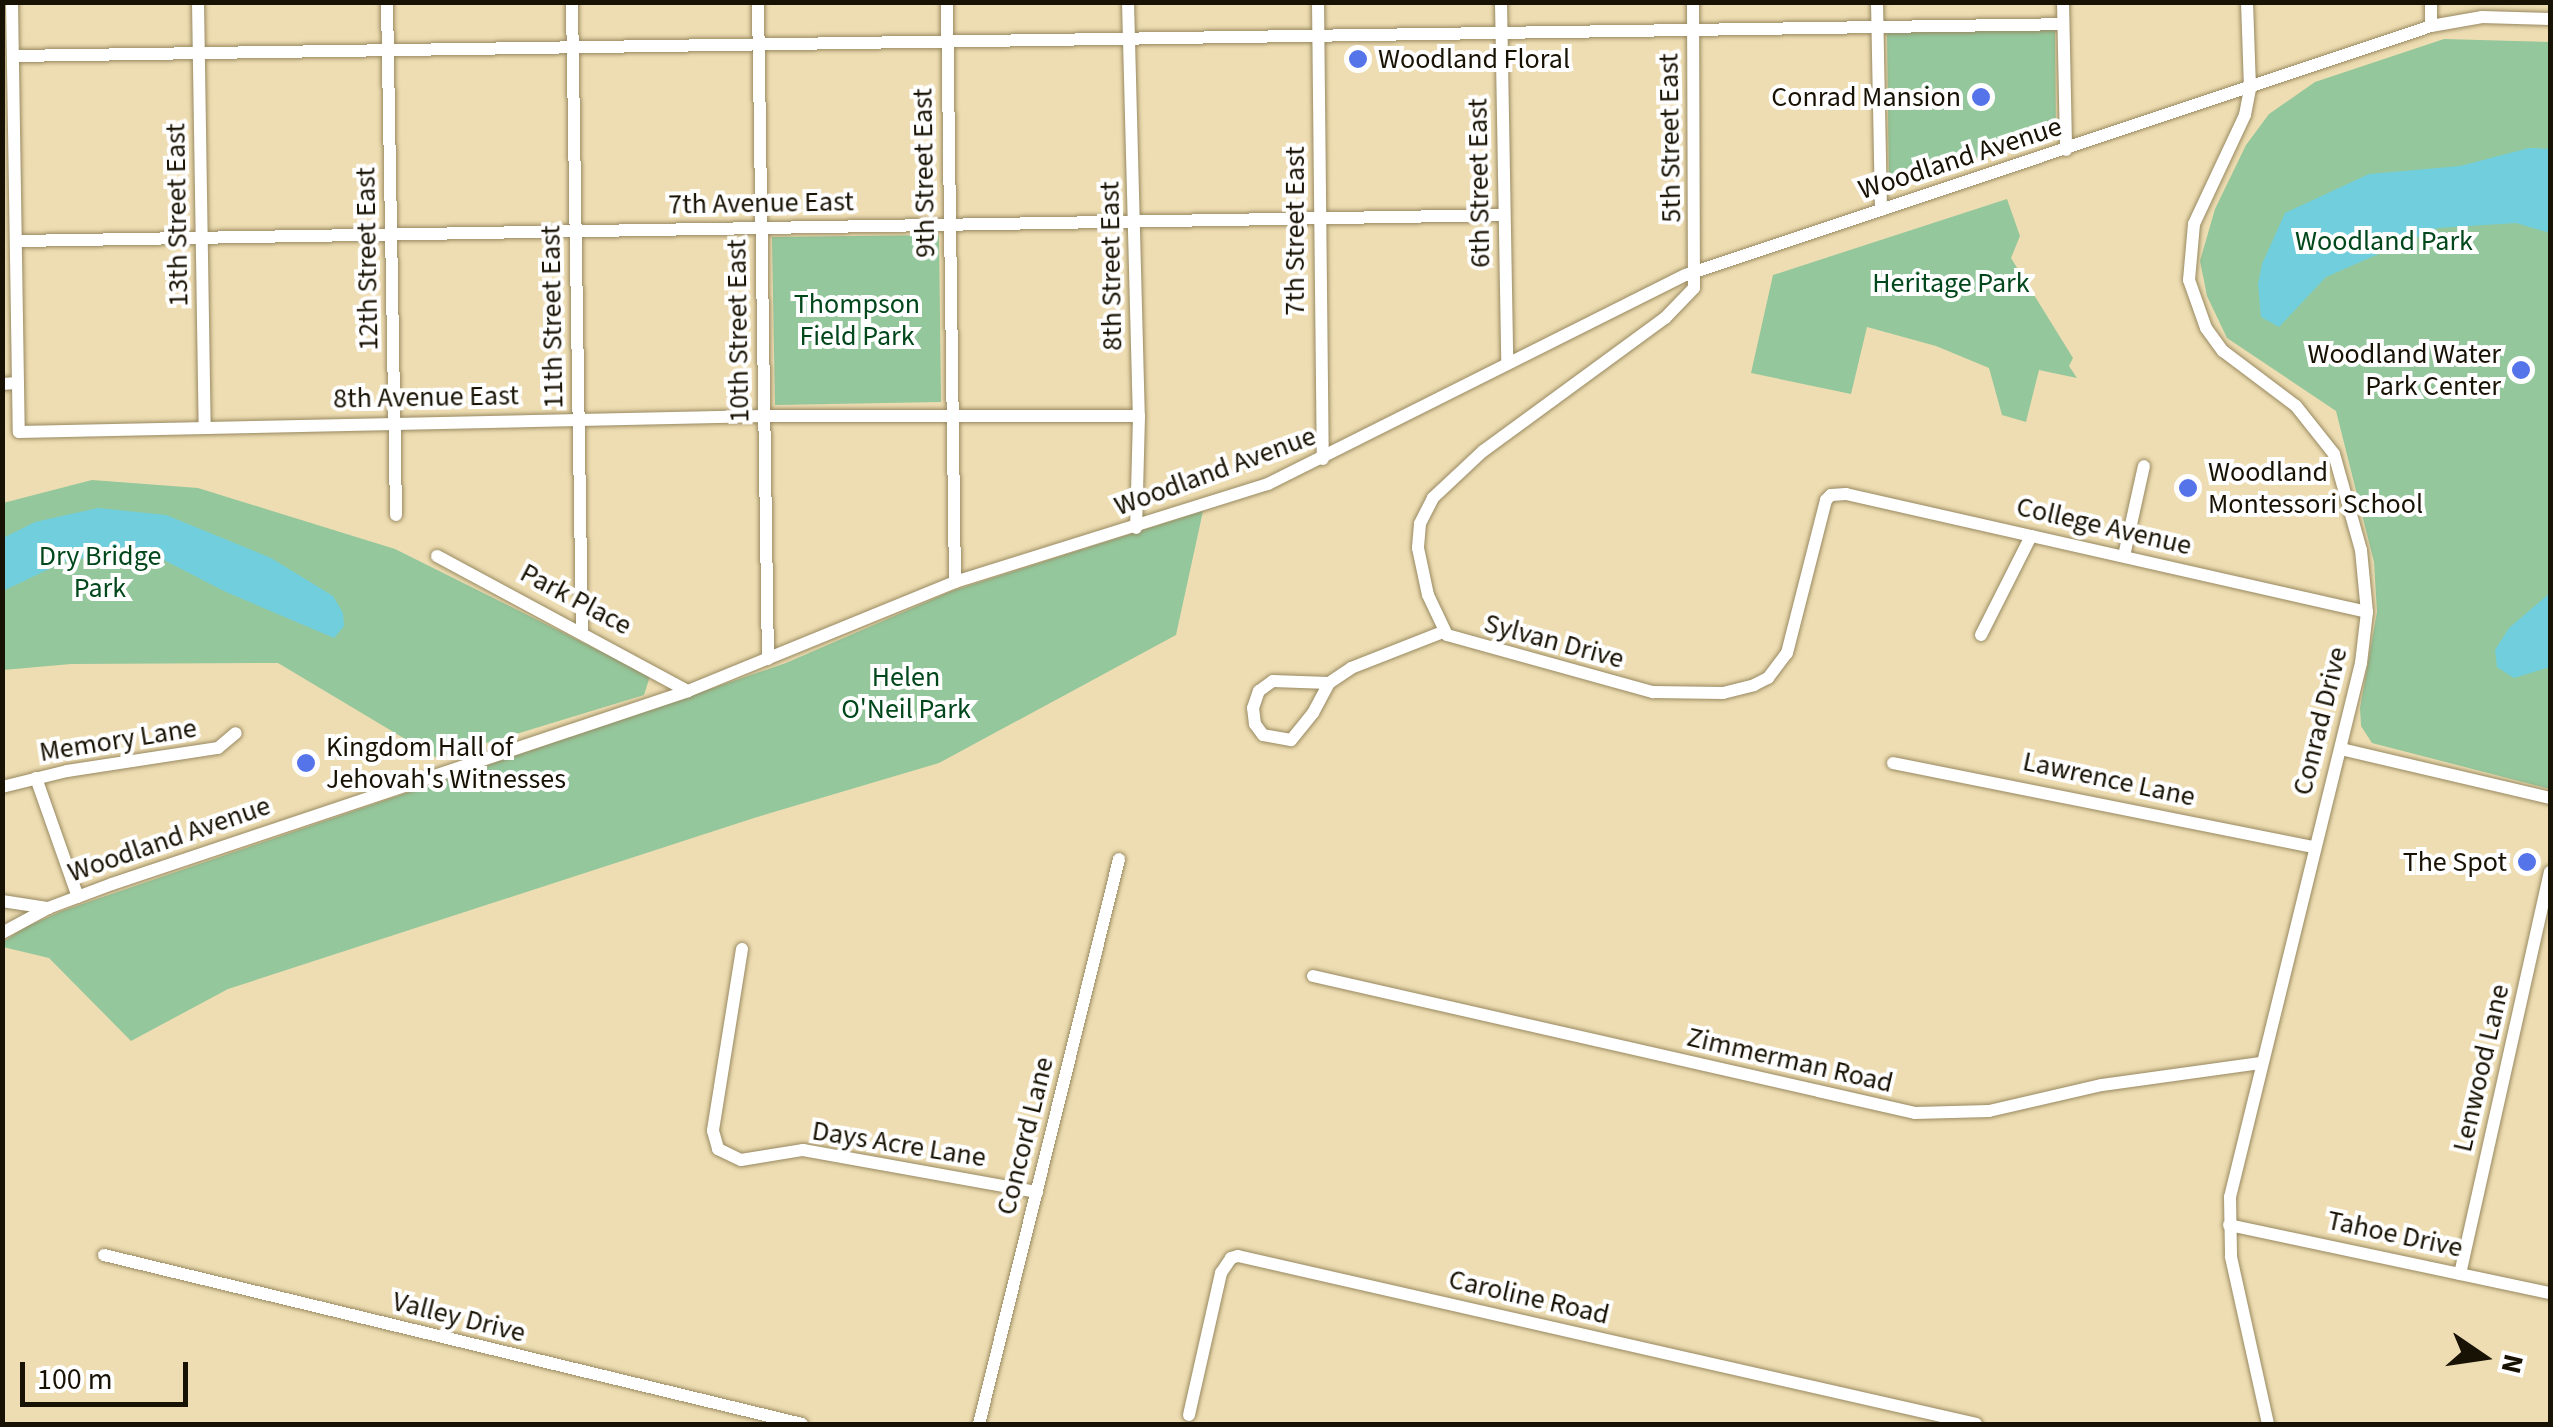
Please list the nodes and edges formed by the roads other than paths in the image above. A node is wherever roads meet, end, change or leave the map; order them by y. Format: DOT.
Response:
graph roads {
  1 [pos="12,2"];
  2 [pos="198,2"];
  3 [pos="388,2"];
  4 [pos="572,2"];
  5 [pos="758,2"];
  6 [pos="947,2"];
  7 [pos="1128,2"];
  8 [pos="1318,2"];
  9 [pos="1501,2"];
  10 [pos="1693,2"];
  11 [pos="1876,2"];
  12 [pos="2063,2"];
  13 [pos="2247,2"];
  14 [pos="2431,2"];
  15 [pos="2550,19"];
  16 [pos="2064,24"];
  17 [pos="1877,26"];
  18 [pos="2431,26"];
  19 [pos="1694,31"];
  20 [pos="1502,36"];
  21 [pos="1128,37"];
  22 [pos="1318,38"];
  23 [pos="947,40"];
  24 [pos="759,43"];
  25 [pos="572,46"];
  26 [pos="388,49"];
  27 [pos="199,52"];
  28 [pos="13,56"];
  29 [pos="2250,90"];
  30 [pos="2066,150"];
  31 [pos="1881,210"];
  32 [pos="1504,215"];
  33 [pos="1320,218"];
  34 [pos="1135,222"];
  35 [pos="950,225"];
  36 [pos="762,228"];
  37 [pos="576,230"];
  38 [pos="392,234"];
  39 [pos="202,238"];
  40 [pos="18,241"];
  41 [pos="1696,272"];
  42 [pos="1506,362"];
  43 [pos="18,383"];
  44 [pos="2,384"];
  45 [pos="764,416"];
  46 [pos="952,416"];
  47 [pos="1139,416"];
  48 [pos="579,419"];
  49 [pos="395,422"];
  50 [pos="206,427"];
  51 [pos="1323,459"];
  52 [pos="2144,466"];
  53 [pos="1830,494"];
  54 [pos="396,514"];
  55 [pos="1136,528"];
  56 [pos="2031,536"];
  57 [pos="437,556"];
  58 [pos="2124,556"];
  59 [pos="955,582"];
  60 [pos="2367,612"];
  61 [pos="582,630"];
  62 [pos="1444,632"];
  63 [pos="1981,635"];
  64 [pos="768,658"];
  65 [pos="1328,682"];
  66 [pos="688,691"];
  67 [pos="236,733"];
  68 [pos="2341,749"];
  69 [pos="1893,764"];
  70 [pos="36,778"];
  71 [pos="2,787"];
  72 [pos="2550,798"];
  73 [pos="2314,847"];
  74 [pos="1119,859"];
  75 [pos="2550,872"];
  76 [pos="78,897"];
  77 [pos="2,901"];
  78 [pos="48,908"];
  79 [pos="2,933"];
  80 [pos="742,948"];
  81 [pos="1314,976"];
  82 [pos="2260,1063"];
  83 [pos="1037,1192"];
  84 [pos="2230,1224"];
  85 [pos="104,1255"];
  86 [pos="2460,1274"];
  87 [pos="2550,1293"];
  88 [pos="1189,1415"];
  89 [pos="802,1424"];
  90 [pos="979,1424"];
  91 [pos="1976,1424"];
  92 [pos="2268,1424"];
  1 -- 28 [label="street"];
  2 -- 27 [label="street, 13th Street East"];
  3 -- 26 [label="street, 12th Street East"];
  4 -- 25 [label="street, 11th Street East"];
  5 -- 24 [label="street, 10th Street East"];
  6 -- 23 [label="street, 9th Street East"];
  7 -- 21 [label="street, 8th Street East"];
  8 -- 22 [label="street, 7th Street East"];
  9 -- 20 [label="street, 6th Street East"];
  10 -- 19 [label="street, 5th Street East"];
  11 -- 17 [label="street"];
  12 -- 16 [label="street"];
  13 -- 29 [label="street, Conrad Drive"];
  14 -- 18 [label="street"];
  15 -- 18 [label="street, Woodland Avenue"];
  16 -- 17 [label="street"];
  16 -- 30 [label="street"];
  17 -- 19 [label="street"];
  17 -- 31 [label="street"];
  18 -- 29 [label="street, Woodland Avenue"];
  19 -- 20 [label="street"];
  19 -- 41 [label="street, 5th Street East"];
  20 -- 22 [label="street"];
  20 -- 32 [label="street, 6th Street East"];
  21 -- 22 [label="street"];
  21 -- 23 [label="street"];
  21 -- 34 [label="street, 8th Street East"];
  22 -- 33 [label="street, 7th Street East"];
  23 -- 24 [label="street"];
  23 -- 35 [label="street, 9th Street East"];
  24 -- 25 [label="street"];
  24 -- 36 [label="street, 10th Street East"];
  25 -- 26 [label="street"];
  25 -- 37 [label="street, 11th Street East"];
  26 -- 27 [label="street"];
  26 -- 38 [label="street, 12th Street East"];
  27 -- 28 [label="street"];
  27 -- 39 [label="street, 13th Street East"];
  28 -- 40 [label="street"];
  29 -- 30 [label="street, Woodland Avenue"];
  29 -- 60 [label="street, Conrad Drive"];
  30 -- 31 [label="street, Woodland Avenue"];
  31 -- 41 [label="street, Woodland Avenue"];
  32 -- 33 [label="street, 7th Avenue East"];
  32 -- 42 [label="street, 6th Street East"];
  33 -- 34 [label="street, 7th Avenue East"];
  33 -- 51 [label="street, 7th Street East"];
  34 -- 35 [label="street, 7th Avenue East"];
  34 -- 47 [label="street, 8th Street East"];
  35 -- 36 [label="street, 7th Avenue East"];
  35 -- 46 [label="street, 9th Street East"];
  36 -- 37 [label="street, 7th Avenue East"];
  36 -- 45 [label="street, 10th Street East"];
  37 -- 38 [label="street, 7th Avenue East"];
  37 -- 48 [label="street, 11th Street East"];
  38 -- 39 [label="street, 7th Avenue East"];
  38 -- 49 [label="street, 12th Street East"];
  39 -- 40 [label="street, 7th Avenue East"];
  39 -- 50 [label="street, 13th Street East"];
  40 -- 43 [label="street"];
  41 -- 42 [label="street, Woodland Avenue"];
  41 -- 62 [label="street, Sylvan Drive"];
  42 -- 51 [label="street, Woodland Avenue"];
  43 -- 44 [label="street"];
  43 -- 50 [label="street, 8th Avenue East"];
  45 -- 46 [label="street, 8th Avenue East"];
  45 -- 48 [label="street, 8th Avenue East"];
  45 -- 64 [label="street, 10th Street East"];
  46 -- 47 [label="street, 8th Avenue East"];
  46 -- 59 [label="street, 9th Street East"];
  47 -- 55 [label="street, 8th Street East"];
  48 -- 49 [label="street, 8th Avenue East"];
  48 -- 61 [label="street, 11th Street East"];
  49 -- 50 [label="street, 8th Avenue East"];
  49 -- 54 [label="street, 12th Street East"];
  51 -- 55 [label="street, Woodland Avenue"];
  52 -- 58 [label="street"];
  53 -- 56 [label="street, College Avenue"];
  53 -- 62 [label="street, Sylvan Drive"];
  55 -- 59 [label="street, Woodland Avenue"];
  56 -- 58 [label="street, College Avenue"];
  56 -- 63 [label="street"];
  57 -- 61 [label="street, Park Place"];
  58 -- 60 [label="street, College Avenue"];
  59 -- 64 [label="street, Woodland Avenue"];
  60 -- 68 [label="street, Conrad Drive"];
  61 -- 66 [label="street, Park Place"];
  62 -- 65 [label="street"];
  64 -- 66 [label="street, Woodland Avenue"];
  65 -- 65 [label="street"];
  66 -- 76 [label="street, Woodland Avenue"];
  67 -- 70 [label="street, Memory Lane"];
  68 -- 72 [label="street"];
  68 -- 73 [label="street, Conrad Drive"];
  69 -- 73 [label="street, Lawrence Lane"];
  70 -- 71 [label="street, Memory Lane"];
  70 -- 76 [label="street"];
  73 -- 82 [label="street, Conrad Drive"];
  74 -- 83 [label="street, Concord Lane"];
  75 -- 86 [label="street, Lenwood Lane"];
  76 -- 78 [label="street, Woodland Avenue"];
  77 -- 78 [label="street"];
  78 -- 79 [label="street, Woodland Avenue"];
  80 -- 83 [label="street, Days Acre Lane"];
  81 -- 82 [label="street, Zimmerman Road"];
  82 -- 84 [label="street, Conrad Drive"];
  83 -- 90 [label="street, Concord Lane"];
  84 -- 86 [label="street, Tahoe Drive"];
  84 -- 92 [label="street, Conrad Drive"];
  85 -- 89 [label="street, Valley Drive"];
  86 -- 87 [label="street, Tahoe Drive"];
  88 -- 91 [label="street, Caroline Road"];
}
